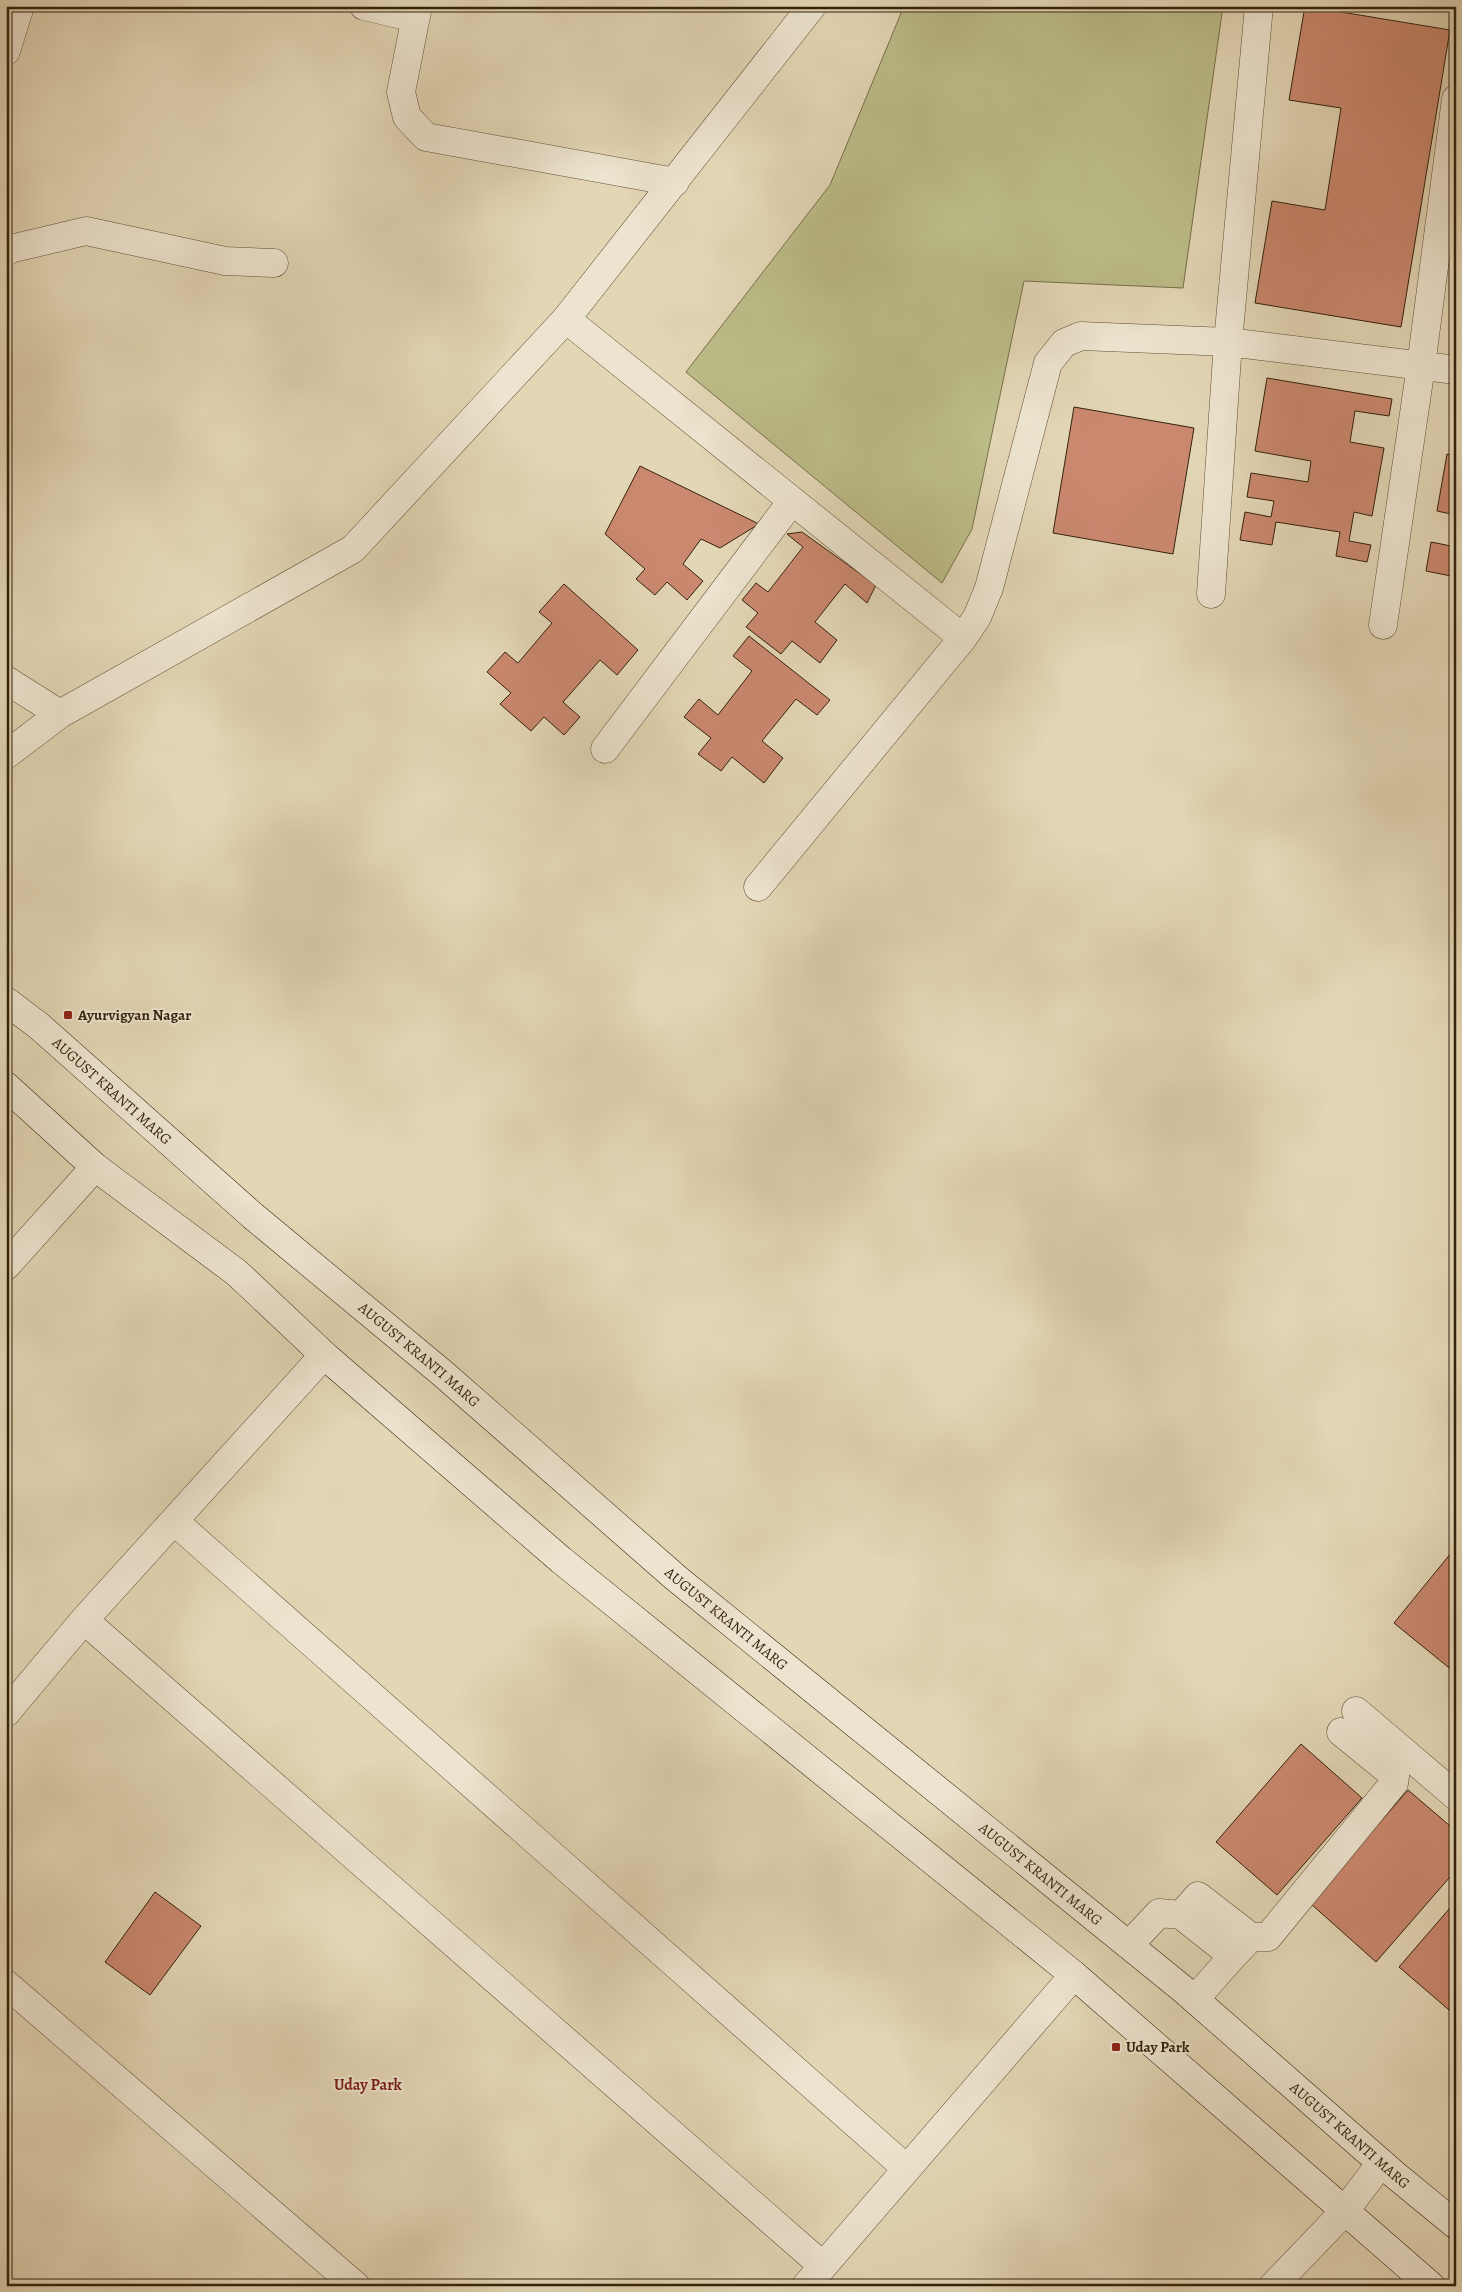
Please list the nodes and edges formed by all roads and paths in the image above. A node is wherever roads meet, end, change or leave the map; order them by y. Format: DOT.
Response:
graph roads {
  1 [pos="20,6"];
  2 [pos="364,6"];
  3 [pos="812,6"];
  4 [pos="1259,6"];
  5 [pos="416,12"];
  6 [pos="6,51"];
  7 [pos="1456,99"];
  8 [pos="675,182"];
  9 [pos="6,252"];
  10 [pos="274,263"];
  11 [pos="566,319"];
  12 [pos="1228,342"];
  13 [pos="1421,366"];
  14 [pos="1456,370"];
  15 [pos="792,501"];
  16 [pos="1211,594"];
  17 [pos="1383,624"];
  18 [pos="963,638"];
  19 [pos="6,680"];
  20 [pos="60,714"];
  21 [pos="605,749"];
  22 [pos="6,754"];
  23 [pos="758,887"];
  24 [pos="6,1001"];
  25 [pos="6,1086"];
  26 [pos="95,1167"];
  27 [pos="6,1266"];
  28 [pos="324,1355"];
  29 [pos="174,1521"];
  30 [pos="84,1620"];
  31 [pos="6,1713"];
  32 [pos="1456,1796"];
  33 [pos="1129,1945"];
  34 [pos="1242,1946"];
  35 [pos="1074,1974"];
  36 [pos="6,1984"];
  37 [pos="1195,1999"];
  38 [pos="1381,2163"];
  39 [pos="907,2169"];
  40 [pos="1344,2212"];
  41 [pos="1456,2225"];
  42 [pos="814,2276"];
  43 [pos="356,2286"];
  44 [pos="1273,2286"];
  45 [pos="1431,2286"];
  1 -- 6 [label="street"];
  2 -- 5 [label="street"];
  3 -- 8 [label="street"];
  4 -- 12 [label="street"];
  5 -- 8 [label="street"];
  7 -- 13 [label="street"];
  8 -- 11 [label="street"];
  9 -- 10 [label="street"];
  11 -- 15 [label="street"];
  11 -- 20 [label="street"];
  12 -- 13 [label="street"];
  12 -- 16 [label="street"];
  12 -- 18 [label="street"];
  13 -- 14 [label="street"];
  13 -- 17 [label="street"];
  15 -- 18 [label="street"];
  15 -- 21 [label="street"];
  18 -- 23 [label="street"];
  19 -- 20 [label="street"];
  20 -- 22 [label="street"];
  24 -- 33 [label="street, AUGUST KRANTI MARG"];
  25 -- 26 [label="street"];
  26 -- 27 [label="street"];
  26 -- 28 [label="street"];
  28 -- 29 [label="street"];
  28 -- 35 [label="street"];
  29 -- 30 [label="street"];
  29 -- 39 [label="street"];
  30 -- 31 [label="street"];
  30 -- 42 [label="street"];
  32 -- 34 [label="street"];
  33 -- 34 [label="street"];
  33 -- 37 [label="street, AUGUST KRANTI MARG"];
  34 -- 37 [label="street"];
  35 -- 39 [label="street"];
  35 -- 40 [label="street"];
  36 -- 43 [label="street"];
  37 -- 38 [label="street, AUGUST KRANTI MARG"];
  38 -- 40 [label="street"];
  38 -- 41 [label="street, AUGUST KRANTI MARG"];
  39 -- 42 [label="street"];
  40 -- 44 [label="street"];
  40 -- 45 [label="street"];
}
